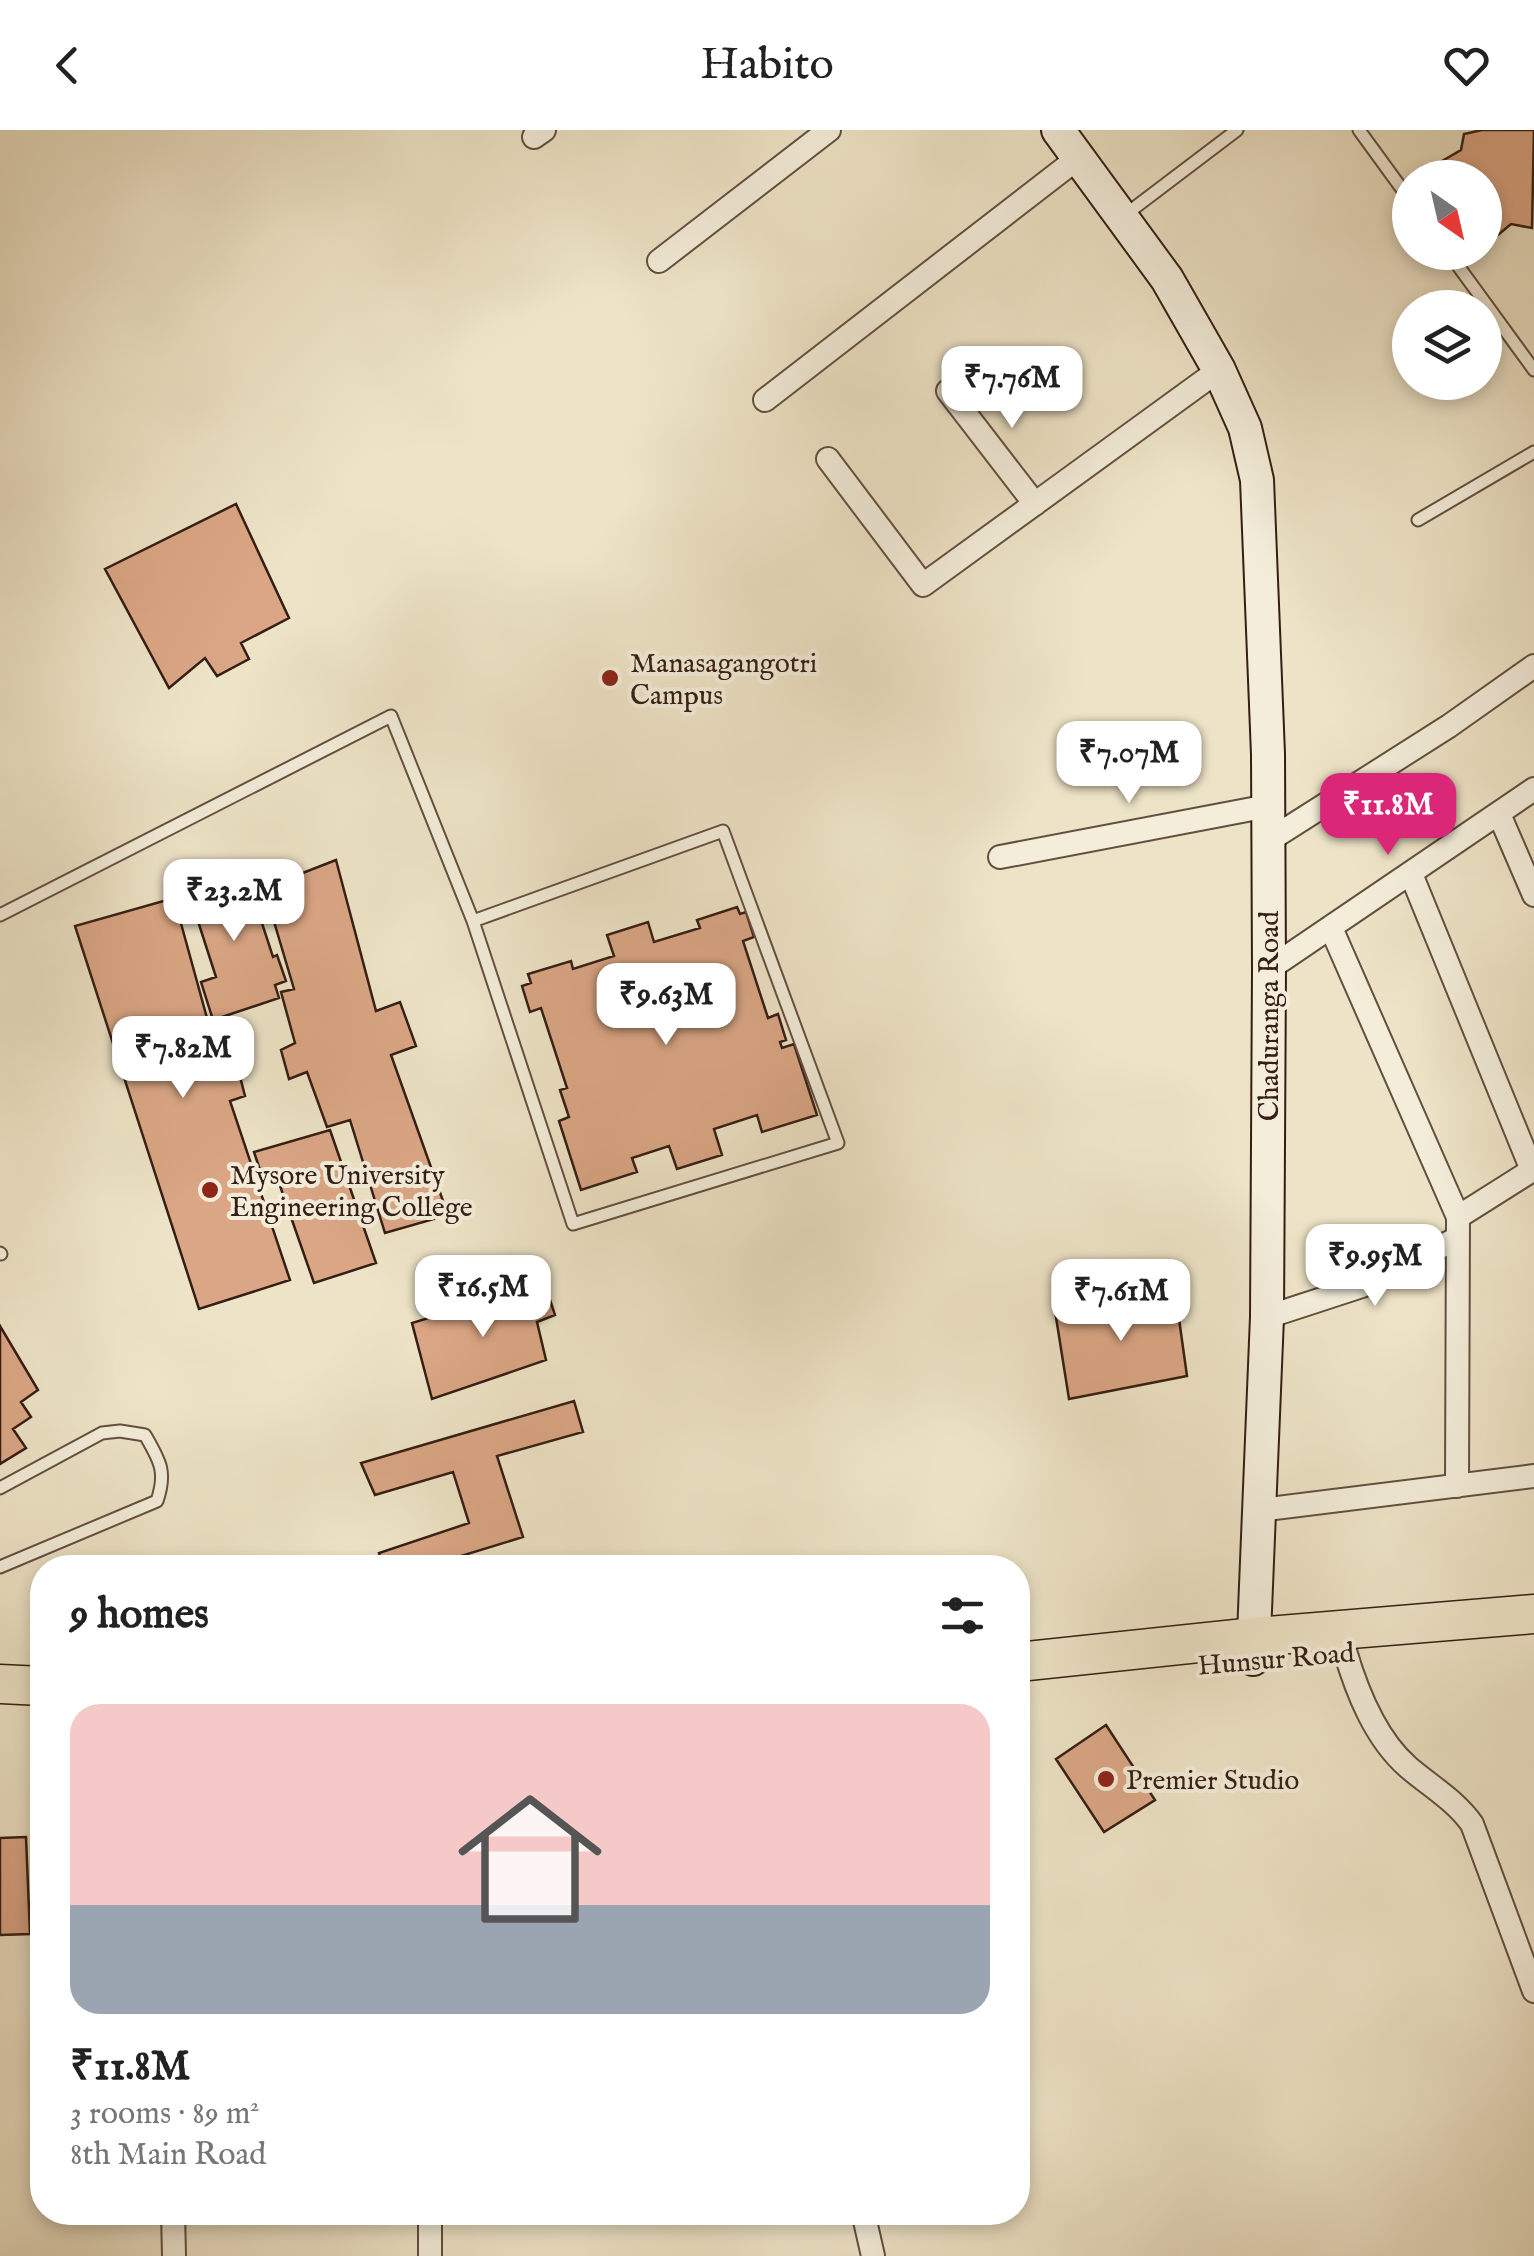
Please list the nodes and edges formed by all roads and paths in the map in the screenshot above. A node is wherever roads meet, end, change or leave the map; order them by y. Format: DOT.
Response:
graph roads {
  1 [pos="830,130"];
  2 [pos="1058,130"];
  3 [pos="1237,130"];
  4 [pos="1359,130"];
  5 [pos="1078,158"];
  6 [pos="1392,175"];
  7 [pos="1124,216"];
  8 [pos="658,261"];
  9 [pos="1461,270"];
  10 [pos="1219,370"];
  11 [pos="1534,370"];
  12 [pos="948,391"];
  13 [pos="764,400"];
  14 [pos="1534,452"];
  15 [pos="828,459"];
  16 [pos="1035,504"];
  17 [pos="1418,520"];
  18 [pos="1534,666"];
  19 [pos="1534,788"];
  20 [pos="1268,806"];
  21 [pos="1498,814"];
  22 [pos="1268,841"];
  23 [pos="1000,858"];
  24 [pos="1411,874"];
  25 [pos="1534,895"];
  26 [pos="0,916"];
  27 [pos="473,921"];
  28 [pos="1331,928"];
  29 [pos="1269,968"];
  30 [pos="1533,1170"];
  31 [pos="1458,1227"];
  32 [pos="1266,1317"];
  33 [pos="1534,1476"];
  34 [pos="1457,1486"];
  35 [pos="0,1488"];
  36 [pos="1260,1510"];
  37 [pos="0,1567"];
  38 [pos="1534,1614"];
  39 [pos="1534,1638"];
  40 [pos="1254,1648"];
  41 [pos="1346,1651"];
  42 [pos="0,1660"];
  43 [pos="30,1661"];
  44 [pos="1030,1661"];
  45 [pos="1030,1680"];
  46 [pos="0,1684"];
  47 [pos="30,1685"];
  48 [pos="1534,1991"];
  49 [pos="173,2225"];
  50 [pos="430,2225"];
  51 [pos="866,2225"];
  52 [pos="174,2256"];
  53 [pos="430,2256"];
  54 [pos="873,2256"];
  1 -- 8 [label="street"];
  2 -- 5 [label="street, Chaduranga Road"];
  3 -- 7 [label="lane"];
  4 -- 6 [label="lane"];
  5 -- 7 [label="street, Chaduranga Road"];
  5 -- 13 [label="street"];
  7 -- 10 [label="street, Chaduranga Road"];
  9 -- 11 [label="lane"];
  10 -- 16 [label="street"];
  10 -- 20 [label="street, Chaduranga Road"];
  12 -- 16 [label="street"];
  14 -- 17 [label="lane"];
  15 -- 16 [label="street"];
  18 -- 22 [label="street"];
  19 -- 21 [label="street"];
  20 -- 22 [label="street, Chaduranga Road"];
  20 -- 23 [label="street"];
  21 -- 24 [label="street"];
  21 -- 25 [label="street"];
  22 -- 29 [label="street, Chaduranga Road"];
  24 -- 28 [label="street"];
  24 -- 30 [label="street"];
  26 -- 27 [label="lane"];
  27 -- 27 [label="lane"];
  28 -- 29 [label="street"];
  28 -- 31 [label="street"];
  29 -- 32 [label="street, Chaduranga Road"];
  30 -- 31 [label="street"];
  31 -- 32 [label="street"];
  31 -- 34 [label="street"];
  32 -- 36 [label="street, Chaduranga Road"];
  33 -- 34 [label="street"];
  34 -- 36 [label="street"];
  35 -- 37 [label="lane"];
  36 -- 40 [label="street, Chaduranga Road"];
  38 -- 40 [label="main road"];
  39 -- 41 [label="main road, Hunsur Road"];
  40 -- 41 [label="main road, Hunsur Road"];
  40 -- 44 [label="main road"];
  40 -- 45 [label="main road, Hunsur Road"];
  41 -- 48 [label="street"];
  42 -- 43 [label="main road"];
  46 -- 47 [label="main road"];
  49 -- 52 [label="street"];
  50 -- 53 [label="street"];
  51 -- 54 [label="street"];
}
